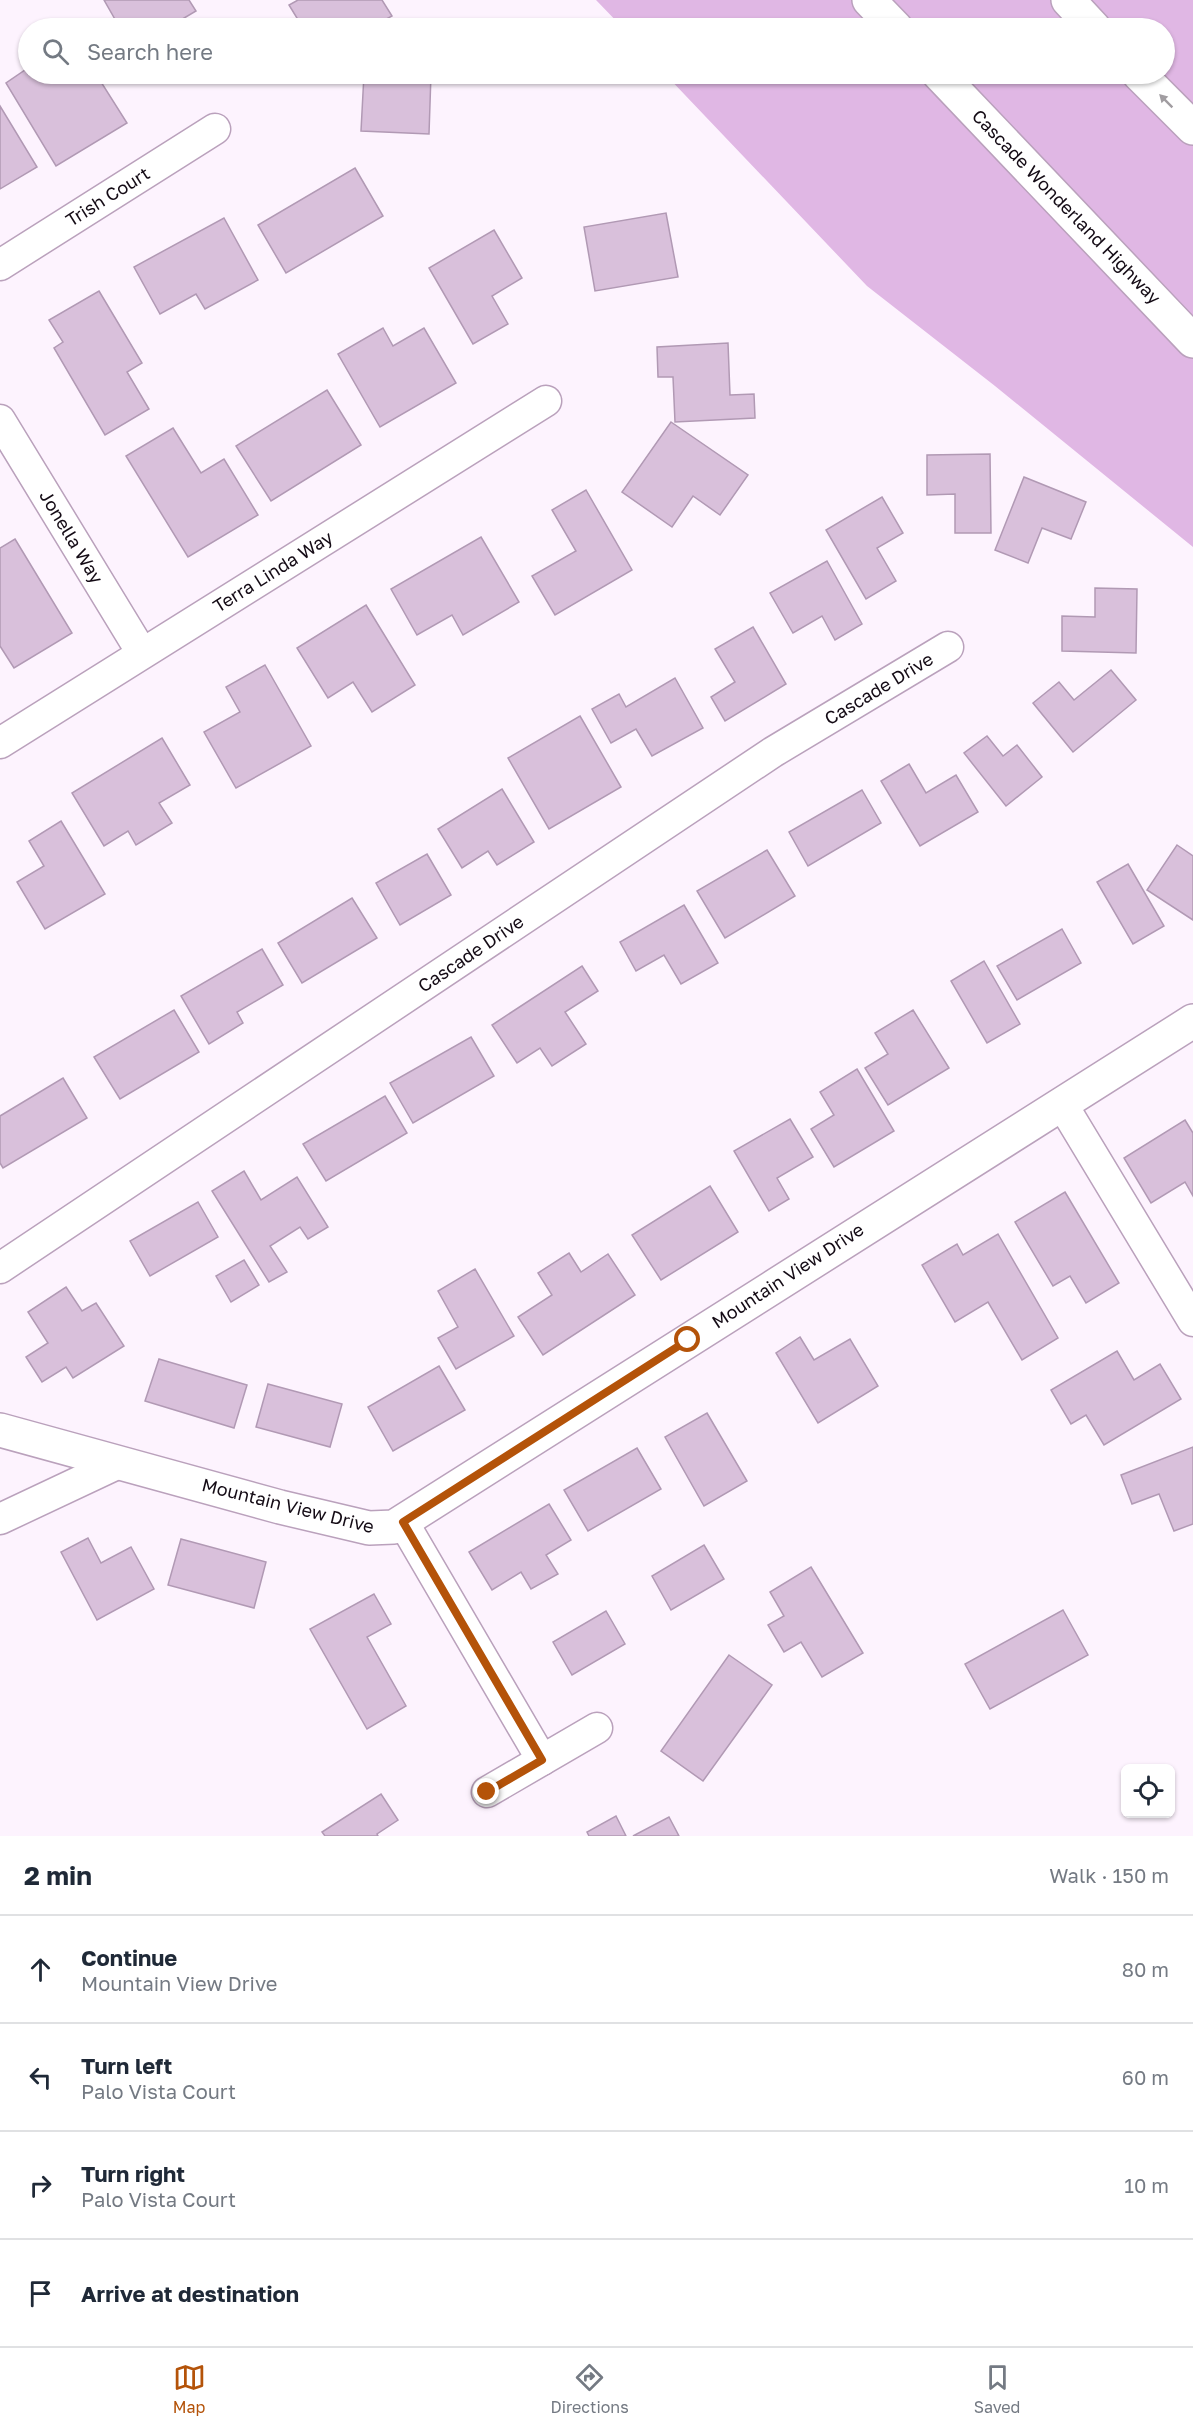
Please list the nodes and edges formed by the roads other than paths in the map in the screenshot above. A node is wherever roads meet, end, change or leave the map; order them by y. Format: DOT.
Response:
graph roads {
  1 [pos="869,0"];
  2 [pos="1068,0"];
  3 [pos="886,18"];
  4 [pos="1085,18"];
  5 [pos="948,84"];
  6 [pos="1149,84"];
  7 [pos="1193,128"];
  8 [pos="215,129"];
  9 [pos="0,265"];
  10 [pos="1193,342"];
  11 [pos="546,402"];
  12 [pos="0,420"];
  13 [pos="948,647"];
  14 [pos="142,653"];
  15 [pos="0,743"];
  16 [pos="1193,1021"];
  17 [pos="1062,1104"];
  18 [pos="0,1268"];
  19 [pos="1193,1321"];
  20 [pos="0,1430"];
  21 [pos="118,1463"];
  22 [pos="0,1519"];
  23 [pos="403,1522"];
  24 [pos="597,1728"];
  25 [pos="542,1760"];
  26 [pos="487,1792"];
  1 -- 3 [label="main road"];
  2 -- 4 [label="main road"];
  5 -- 10 [label="main road, Cascade Wonderland Highway"];
  7 -- 6 [label="main road, one-way"];
  8 -- 9 [label="street, Trish Court"];
  11 -- 14 [label="street, Terra Linda Way"];
  12 -- 14 [label="street, Jonella Way"];
  13 -- 18 [label="street, Cascade Drive"];
  14 -- 15 [label="street, Terra Linda Way"];
  16 -- 17 [label="main road, Mountain View Drive"];
  17 -- 19 [label="street"];
  17 -- 23 [label="main road, Mountain View Drive"];
  20 -- 21 [label="main road, Mountain View Drive"];
  21 -- 22 [label="street"];
  21 -- 23 [label="main road, Mountain View Drive"];
  23 -- 25 [label="street"];
  24 -- 25 [label="street"];
  25 -- 26 [label="street"];
}
